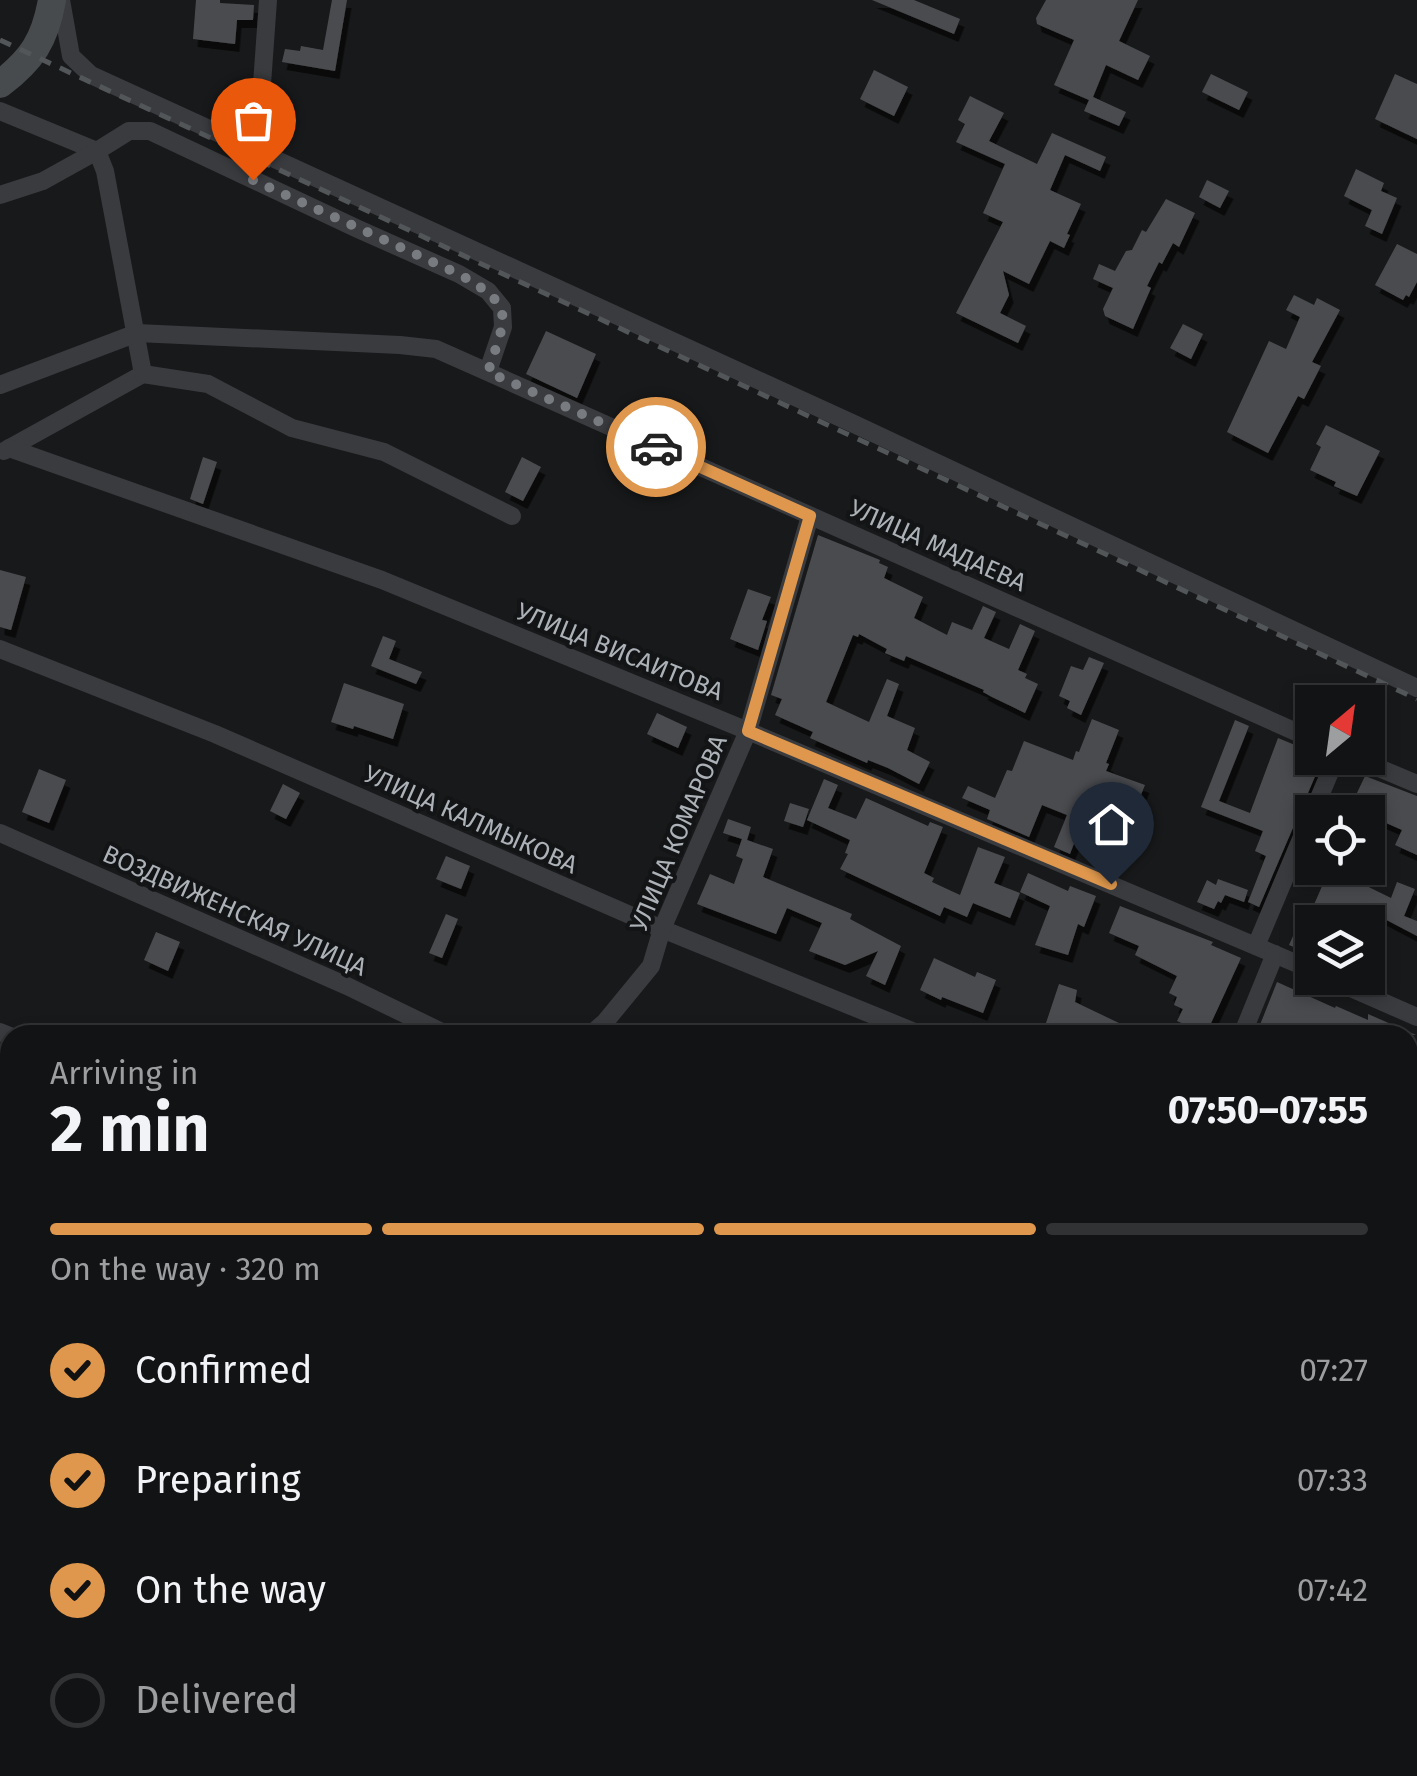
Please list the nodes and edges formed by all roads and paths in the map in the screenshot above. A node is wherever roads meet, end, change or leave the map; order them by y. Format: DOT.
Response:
graph roads {
  1 [pos="268,0"];
  2 [pos="54,6"];
  3 [pos="0,84"];
  4 [pos="261,98"];
  5 [pos="0,112"];
  6 [pos="97,150"];
  7 [pos="0,196"];
  8 [pos="136,333"];
  9 [pos="488,372"];
  10 [pos="143,374"];
  11 [pos="0,384"];
  12 [pos="5,451"];
  13 [pos="512,516"];
  14 [pos="810,516"];
  15 [pos="0,650"];
  16 [pos="1417,688"];
  17 [pos="748,731"];
  18 [pos="1295,731"];
  19 [pos="1385,771"];
  20 [pos="1417,784"];
  21 [pos="0,833"];
  22 [pos="1295,855"];
  23 [pos="662,930"];
  24 [pos="1256,946"];
  25 [pos="1275,954"];
  26 [pos="1295,963"];
  27 [pos="1367,995"];
  28 [pos="1417,1017"];
  29 [pos="427,1025"];
  30 [pos="602,1025"];
  31 [pos="897,1025"];
  32 [pos="1246,1025"];
  1 -- 4 [label="street"];
  2 -- 3 [label="street"];
  2 -- 16 [label="street"];
  5 -- 6 [label="street"];
  6 -- 7 [label="street"];
  6 -- 8 [label="street"];
  6 -- 9 [label="street"];
  8 -- 9 [label="street, УЛИЦА МАДАЕВА"];
  8 -- 10 [label="street"];
  8 -- 11 [label="street, УЛИЦА МАДАЕВА"];
  9 -- 14 [label="street, УЛИЦА МАДАЕВА"];
  10 -- 12 [label="street"];
  10 -- 13 [label="street"];
  12 -- 17 [label="street, УЛИЦА ВИСАИТОВА"];
  14 -- 17 [label="street, УЛИЦА КОМАРОВА"];
  14 -- 18 [label="street, УЛИЦА МАДАЕВА"];
  15 -- 23 [label="street, УЛИЦА КАЛМЫКОВА"];
  17 -- 23 [label="street, УЛИЦА КОМАРОВА"];
  17 -- 24 [label="street, УЛИЦА ВИСАИТОВА"];
  19 -- 20 [label="street"];
  21 -- 29 [label="street, ВОЗДВИЖЕНСКАЯ УЛИЦА"];
  22 -- 24 [label="street"];
  23 -- 30 [label="street, УЛИЦА КОМАРОВА"];
  23 -- 31 [label="street, УЛИЦА КАЛМЫКОВА"];
  24 -- 25 [label="street, УЛИЦА ВИСАИТОВА"];
  25 -- 26 [label="street, УЛИЦА ВИСАИТОВА"];
  25 -- 32 [label="street"];
  27 -- 28 [label="street"];
}
